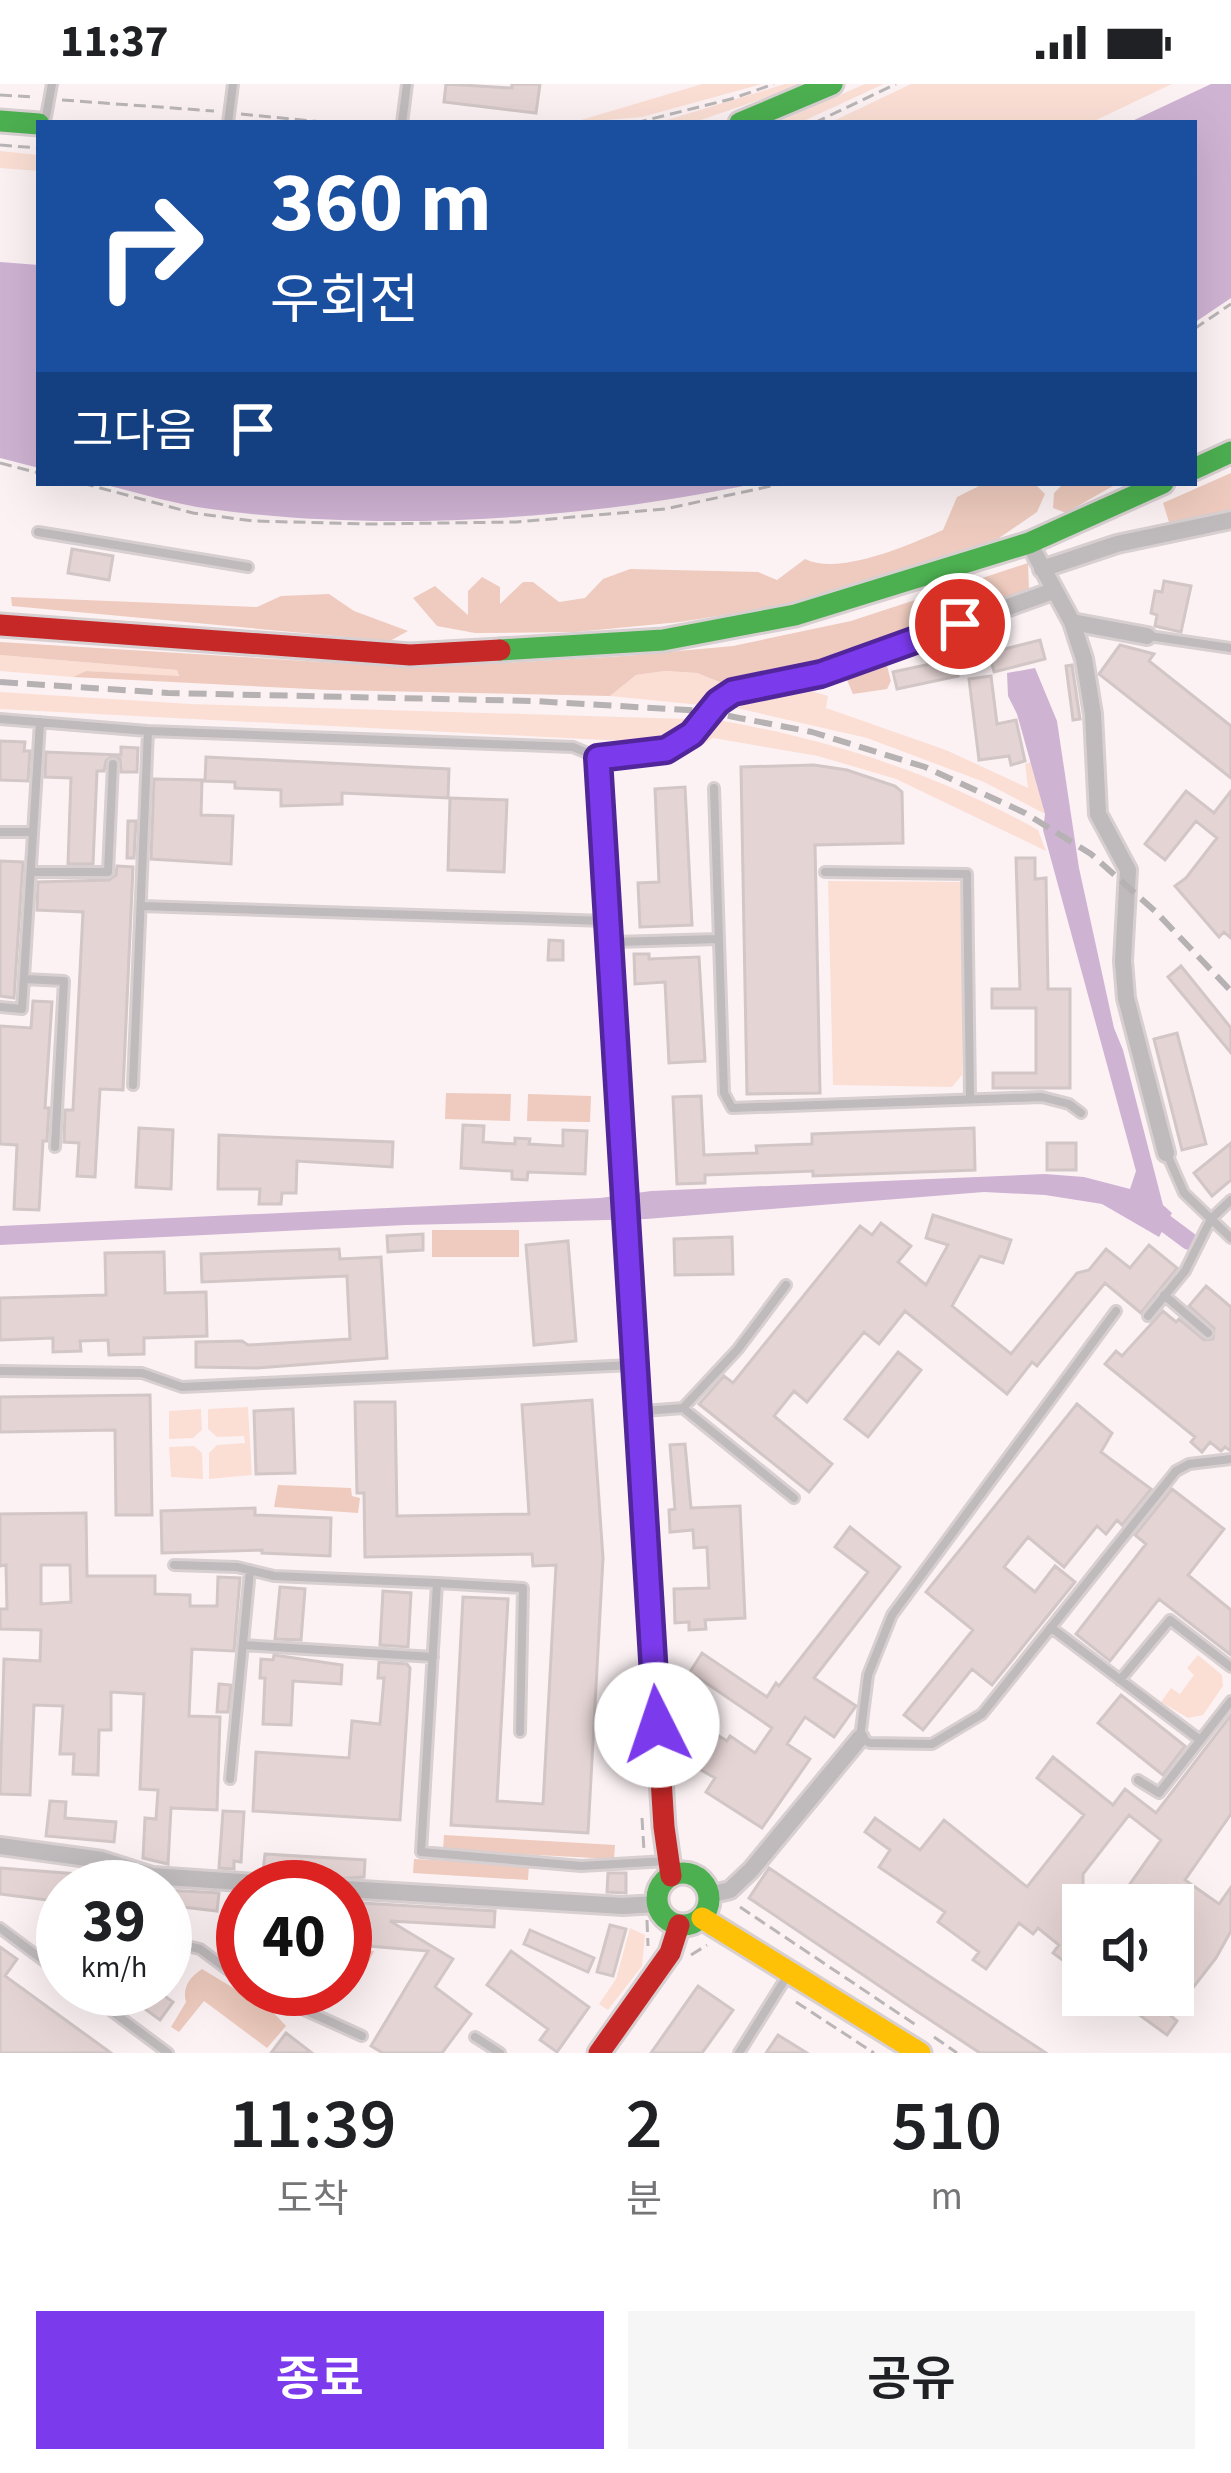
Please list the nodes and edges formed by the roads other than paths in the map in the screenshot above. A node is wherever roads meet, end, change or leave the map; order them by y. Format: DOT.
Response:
graph roads {
  1 [pos="52,84"];
  2 [pos="233,84"];
  3 [pos="407,84"];
  4 [pos="832,84"];
  5 [pos="229,118"];
  6 [pos="43,120"];
  7 [pos="402,120"];
  8 [pos="747,120"];
  9 [pos="0,121"];
  10 [pos="36,124"];
  11 [pos="1231,452"];
  12 [pos="1197,468"];
  13 [pos="1156,486"];
  14 [pos="1231,520"];
  15 [pos="38,532"];
  16 [pos="1029,543"];
  17 [pos="248,567"];
  18 [pos="1042,569"];
  19 [pos="1053,591"];
  20 [pos="1072,622"];
  21 [pos="0,625"];
  22 [pos="1147,636"];
  23 [pos="1231,648"];
  24 [pos="0,719"];
  25 [pos="40,722"];
  26 [pos="148,730"];
  27 [pos="598,758"];
  28 [pos="112,764"];
  29 [pos="714,788"];
  30 [pos="0,832"];
  31 [pos="33,832"];
  32 [pos="31,872"];
  33 [pos="825,872"];
  34 [pos="141,906"];
  35 [pos="606,932"];
  36 [pos="718,939"];
  37 [pos="24,979"];
  38 [pos="0,1007"];
  39 [pos="133,1085"];
  40 [pos="970,1097"];
  41 [pos="1081,1114"];
  42 [pos="55,1147"];
  43 [pos="1166,1153"];
  44 [pos="1231,1200"];
  45 [pos="1210,1219"];
  46 [pos="1231,1238"];
  47 [pos="786,1285"];
  48 [pos="1164,1295"];
  49 [pos="1115,1311"];
  50 [pos="1148,1316"];
  51 [pos="1208,1333"];
  52 [pos="634,1364"];
  53 [pos="0,1372"];
  54 [pos="683,1408"];
  55 [pos="637,1411"];
  56 [pos="1231,1459"];
  57 [pos="794,1498"];
  58 [pos="174,1565"];
  59 [pos="250,1570"];
  60 [pos="437,1583"];
  61 [pos="1053,1629"];
  62 [pos="243,1646"];
  63 [pos="434,1657"];
  64 [pos="1231,1667"];
  65 [pos="1120,1680"];
  66 [pos="1231,1701"];
  67 [pos="520,1732"];
  68 [pos="860,1738"];
  69 [pos="1200,1740"];
  70 [pos="230,1779"];
  71 [pos="1138,1780"];
  72 [pos="0,1846"];
  73 [pos="670,1868"];
  74 [pos="216,1880"];
  75 [pos="372,1890"];
  76 [pos="719,1892"];
  77 [pos="651,1904"];
  78 [pos="702,1918"];
  79 [pos="679,1925"];
  80 [pos="0,1928"];
  81 [pos="36,1955"];
  82 [pos="784,1981"];
  83 [pos="114,2016"];
  84 [pos="318,2016"];
  85 [pos="362,2036"];
  86 [pos="476,2037"];
  87 [pos="153,2049"];
  88 [pos="168,2053"];
  89 [pos="500,2053"];
  90 [pos="598,2053"];
  91 [pos="739,2053"];
  92 [pos="920,2053"];
  1 -- 6 [label="lane"];
  2 -- 5 [label="lane"];
  3 -- 7 [label="lane"];
  4 -- 8 [label="street"];
  9 -- 10 [label="street"];
  11 -- 12 [label="street"];
  13 -- 16 [label="street"];
  14 -- 18 [label="street"];
  15 -- 17 [label="lane"];
  16 -- 18 [label="street"];
  16 -- 21 [label="street"];
  18 -- 19 [label="street"];
  19 -- 20 [label="street"];
  19 -- 27 [label="street"];
  20 -- 22 [label="street"];
  20 -- 43 [label="street"];
  22 -- 23 [label="lane"];
  24 -- 25 [label="lane"];
  25 -- 26 [label="lane"];
  25 -- 31 [label="lane"];
  26 -- 27 [label="lane"];
  26 -- 34 [label="lane"];
  27 -- 35 [label="street"];
  28 -- 32 [label="lane"];
  29 -- 36 [label="lane"];
  30 -- 31 [label="lane"];
  31 -- 32 [label="lane"];
  32 -- 37 [label="lane"];
  33 -- 40 [label="lane"];
  34 -- 35 [label="lane"];
  34 -- 39 [label="lane"];
  35 -- 36 [label="lane"];
  35 -- 52 [label="street"];
  36 -- 40 [label="lane"];
  37 -- 38 [label="lane"];
  37 -- 42 [label="lane"];
  40 -- 41 [label="lane"];
  43 -- 45 [label="lane"];
  44 -- 45 [label="lane"];
  45 -- 46 [label="lane"];
  45 -- 48 [label="lane"];
  47 -- 54 [label="lane"];
  48 -- 50 [label="lane"];
  48 -- 51 [label="lane"];
  49 -- 68 [label="lane"];
  52 -- 53 [label="lane"];
  52 -- 55 [label="street"];
  54 -- 55 [label="lane"];
  54 -- 57 [label="lane"];
  55 -- 73 [label="street"];
  56 -- 61 [label="lane"];
  58 -- 59 [label="lane"];
  59 -- 60 [label="lane"];
  59 -- 62 [label="lane"];
  60 -- 63 [label="lane"];
  60 -- 67 [label="lane"];
  61 -- 65 [label="lane"];
  61 -- 68 [label="lane"];
  62 -- 63 [label="lane"];
  62 -- 70 [label="lane"];
  63 -- 73 [label="lane"];
  64 -- 65 [label="lane"];
  65 -- 69 [label="lane"];
  66 -- 69 [label="lane"];
  68 -- 76 [label="street"];
  69 -- 71 [label="lane"];
  72 -- 74 [label="street"];
  73 -- 76 [label="street"];
  73 -- 77 [label="street"];
  75 -- 77 [label="street"];
  76 -- 78 [label="street"];
  77 -- 79 [label="street"];
  78 -- 79 [label="street"];
  78 -- 82 [label="street"];
  79 -- 90 [label="street"];
  80 -- 81 [label="lane"];
  82 -- 91 [label="lane"];
  82 -- 92 [label="street"];
  83 -- 87 [label="lane"];
  84 -- 85 [label="lane"];
  86 -- 89 [label="lane"];
  87 -- 88 [label="lane"];
}
